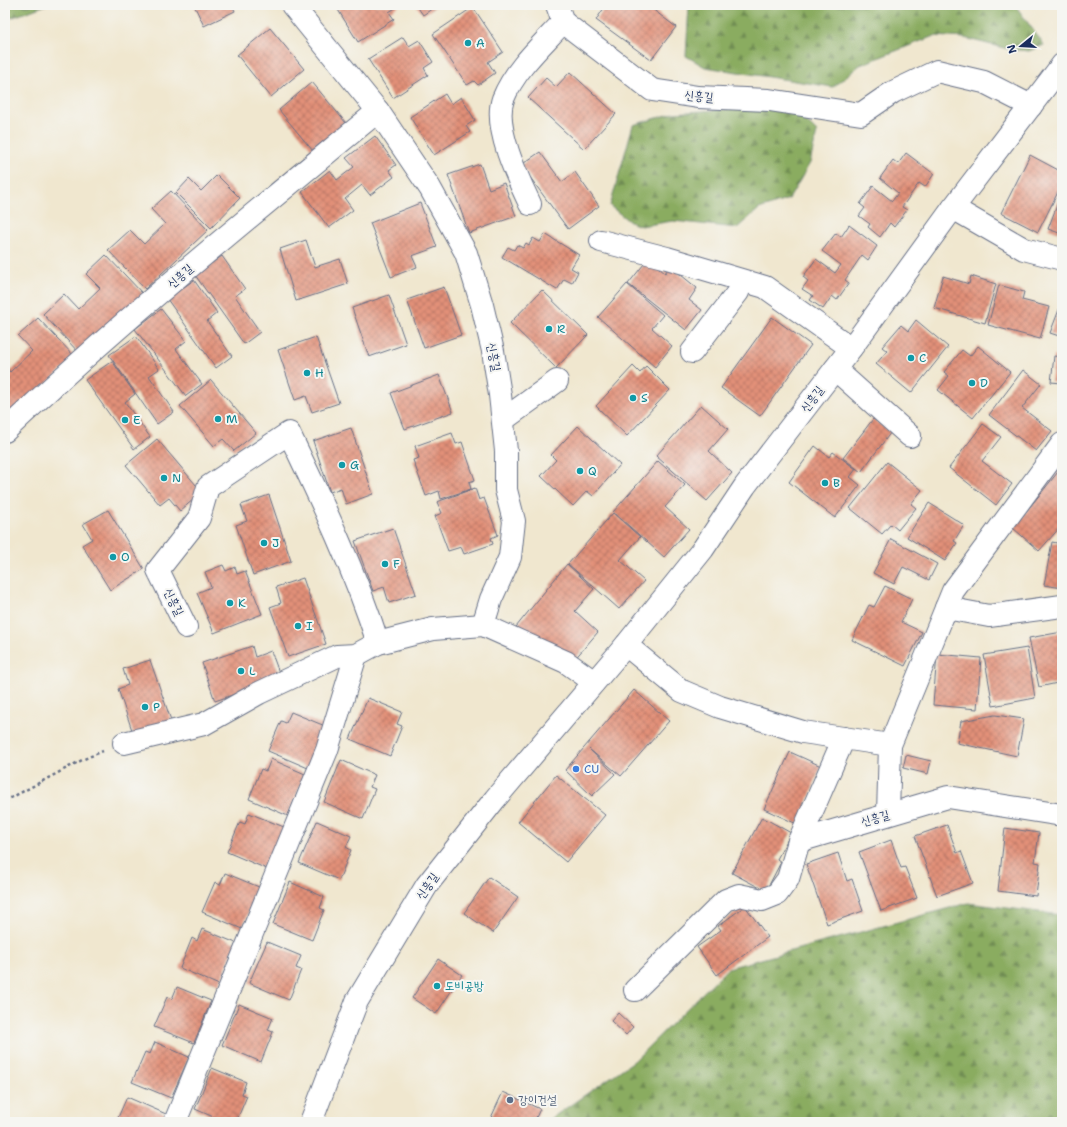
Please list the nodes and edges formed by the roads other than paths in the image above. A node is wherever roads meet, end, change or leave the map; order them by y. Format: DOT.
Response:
graph roads {
  1 [pos="292,5"];
  2 [pos="560,14"];
  3 [pos="1062,65"];
  4 [pos="1031,106"];
  5 [pos="378,111"];
  6 [pos="530,204"];
  7 [pos="953,208"];
  8 [pos="601,242"];
  9 [pos="1062,259"];
  10 [pos="742,281"];
  11 [pos="851,348"];
  12 [pos="692,352"];
  13 [pos="835,369"];
  14 [pos="557,380"];
  15 [pos="503,420"];
  16 [pos="5,431"];
  17 [pos="910,436"];
  18 [pos="1062,444"];
  19 [pos="1062,606"];
  20 [pos="946,608"];
  21 [pos="483,625"];
  22 [pos="186,627"];
  23 [pos="378,643"];
  24 [pos="626,645"];
  25 [pos="356,655"];
  26 [pos="594,682"];
  27 [pos="844,738"];
  28 [pos="124,743"];
  29 [pos="890,745"];
  30 [pos="888,814"];
  31 [pos="1062,815"];
  32 [pos="799,841"];
  33 [pos="635,990"];
  34 [pos="175,1122"];
  35 [pos="311,1122"];
  1 -- 5 [label="street, 신흥길"];
  2 -- 4 [label="street, 신흥길"];
  2 -- 6 [label="street"];
  3 -- 4 [label="street, 신흥길"];
  4 -- 7 [label="street, 신흥길"];
  5 -- 15 [label="street, 신흥길"];
  5 -- 16 [label="street, 신흥길"];
  7 -- 9 [label="street"];
  7 -- 11 [label="street, 신흥길"];
  8 -- 10 [label="street"];
  10 -- 11 [label="street"];
  10 -- 12 [label="street"];
  11 -- 13 [label="street, 신흥길"];
  13 -- 17 [label="street"];
  13 -- 24 [label="street, 신흥길"];
  14 -- 15 [label="street"];
  15 -- 21 [label="street, 신흥길"];
  18 -- 20 [label="street"];
  19 -- 20 [label="street"];
  20 -- 29 [label="street"];
  21 -- 23 [label="street"];
  21 -- 26 [label="street"];
  22 -- 23 [label="street, 신흥길"];
  23 -- 25 [label="street"];
  24 -- 26 [label="street, 신흥길"];
  24 -- 27 [label="street"];
  25 -- 28 [label="street"];
  25 -- 34 [label="street"];
  26 -- 35 [label="street, 신흥길"];
  27 -- 29 [label="street"];
  27 -- 32 [label="street"];
  29 -- 30 [label="street"];
  30 -- 31 [label="street, 신흥길"];
  30 -- 32 [label="street, 신흥길"];
  32 -- 33 [label="street"];
}
